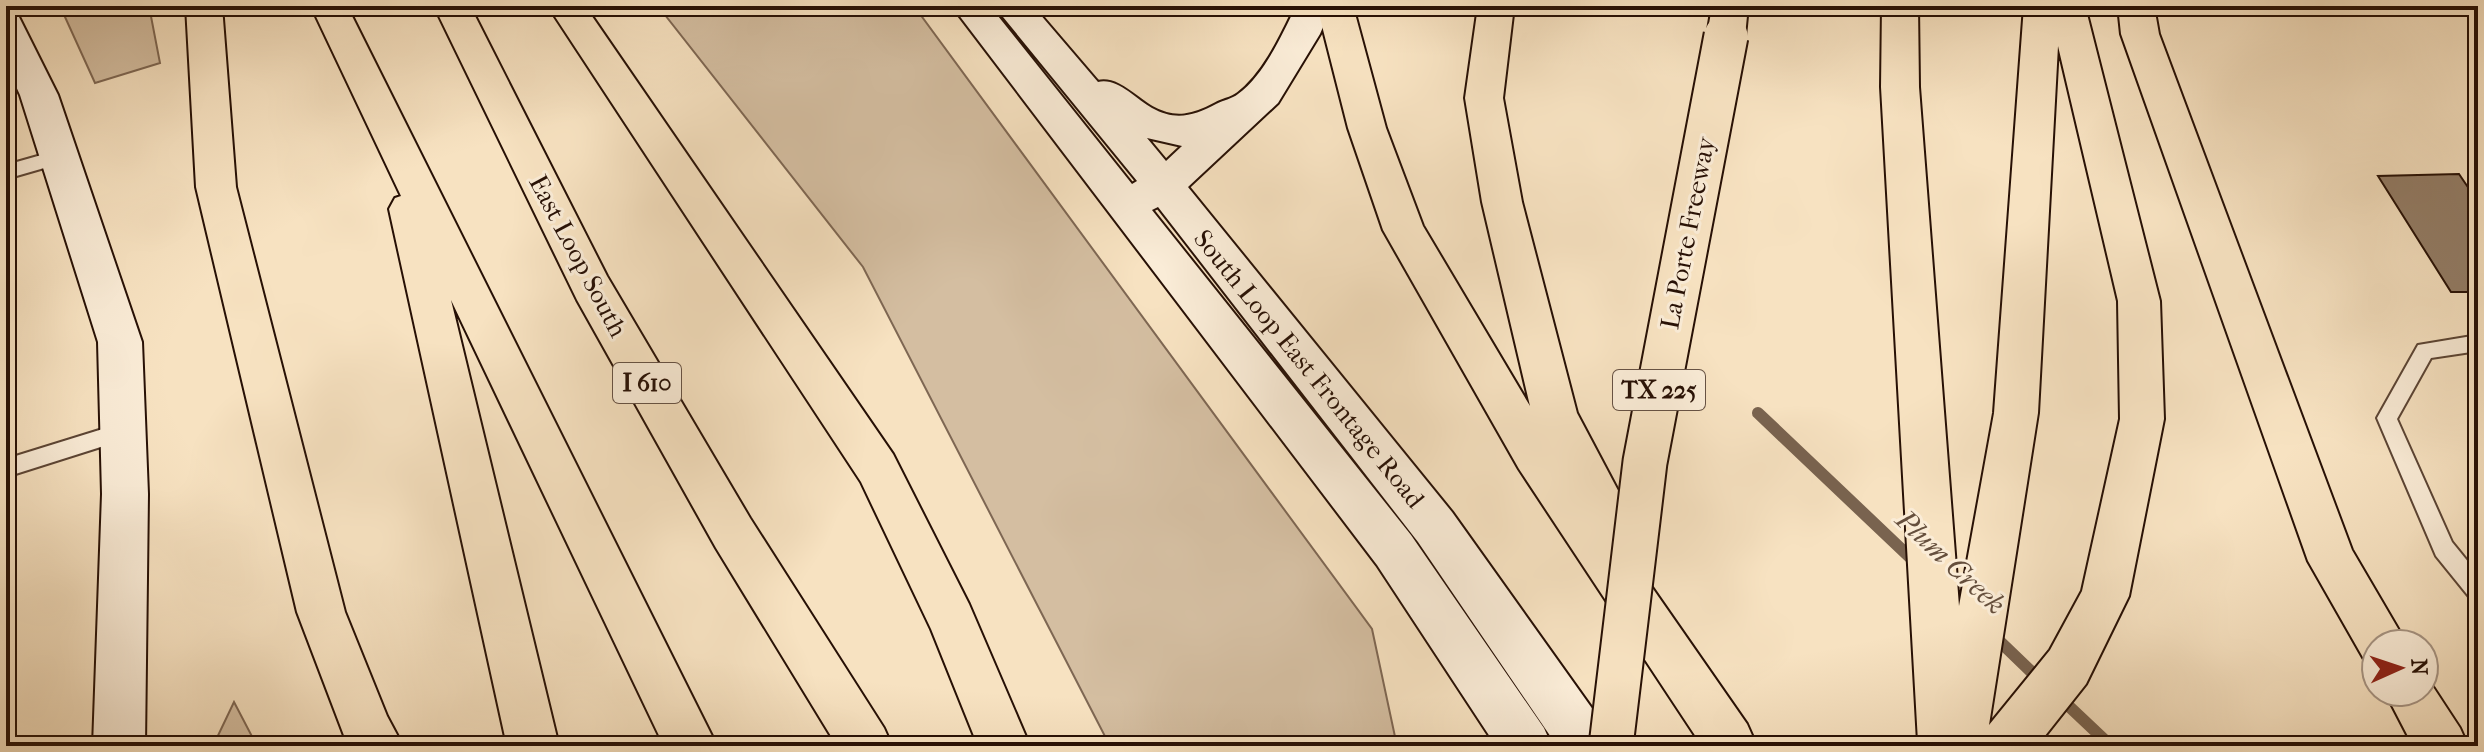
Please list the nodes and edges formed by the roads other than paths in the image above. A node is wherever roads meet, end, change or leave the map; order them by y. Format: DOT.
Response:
graph roads {
  1 [pos="204,6"];
  2 [pos="329,6"];
  3 [pos="452,6"];
  4 [pos="566,6"];
  5 [pos="970,6"];
  6 [pos="1012,6"];
  7 [pos="1314,6"];
  8 [pos="1335,6"];
  9 [pos="1496,6"];
  10 [pos="1900,6"];
  11 [pos="2042,6"];
  12 [pos="2067,6"];
  13 [pos="2136,6"];
  14 [pos="1728,21"];
  15 [pos="6,26"];
  16 [pos="1053,54"];
  17 [pos="1264,93"];
  18 [pos="393,136"];
  19 [pos="59,157"];
  20 [pos="6,172"];
  21 [pos="1145,195"];
  22 [pos="2478,343"];
  23 [pos="122,432"];
  24 [pos="6,468"];
  25 [pos="2478,591"];
  26 [pos="2372,628"];
  27 [pos="2419,708"];
  28 [pos="1730,744"];
  29 [pos="119,746"];
  30 [pos="377,746"];
  31 [pos="533,746"];
  32 [pos="691,746"];
  33 [pos="866,746"];
  34 [pos="1004,746"];
  35 [pos="1526,746"];
  36 [pos="1588,746"];
  37 [pos="1611,746"];
  38 [pos="1945,746"];
  39 [pos="1960,746"];
  40 [pos="2005,746"];
  41 [pos="2442,746"];
  1 -- 30 [label="highway"];
  2 -- 18 [label="highway"];
  3 -- 33 [label="highway, East Loop South / I 610"];
  4 -- 34 [label="highway"];
  5 -- 21 [label="main road, South Loop East Frontage Road"];
  6 -- 16 [label="main road, South Loop East Frontage Road"];
  7 -- 17 [label="main road"];
  8 -- 28 [label="highway"];
  9 -- 28 [label="highway"];
  10 -- 38 [label="highway"];
  11 -- 39 [label="highway"];
  12 -- 40 [label="highway"];
  13 -- 26 [label="highway"];
  14 -- 37 [label="highway, La Porte Freeway / TX 225, bridge"];
  15 -- 19 [label="main road"];
  16 -- 17 [label="main road"];
  16 -- 21 [label="main road, South Loop East Frontage Road"];
  17 -- 21 [label="main road"];
  18 -- 31 [label="highway"];
  18 -- 32 [label="highway"];
  19 -- 20 [label="lane"];
  19 -- 23 [label="main road"];
  21 -- 35 [label="main road, South Loop East Frontage Road"];
  21 -- 36 [label="main road, South Loop East Frontage Road"];
  22 -- 25 [label="lane"];
  23 -- 24 [label="lane"];
  23 -- 29 [label="main road"];
  27 -- 41 [label="highway"];
}
